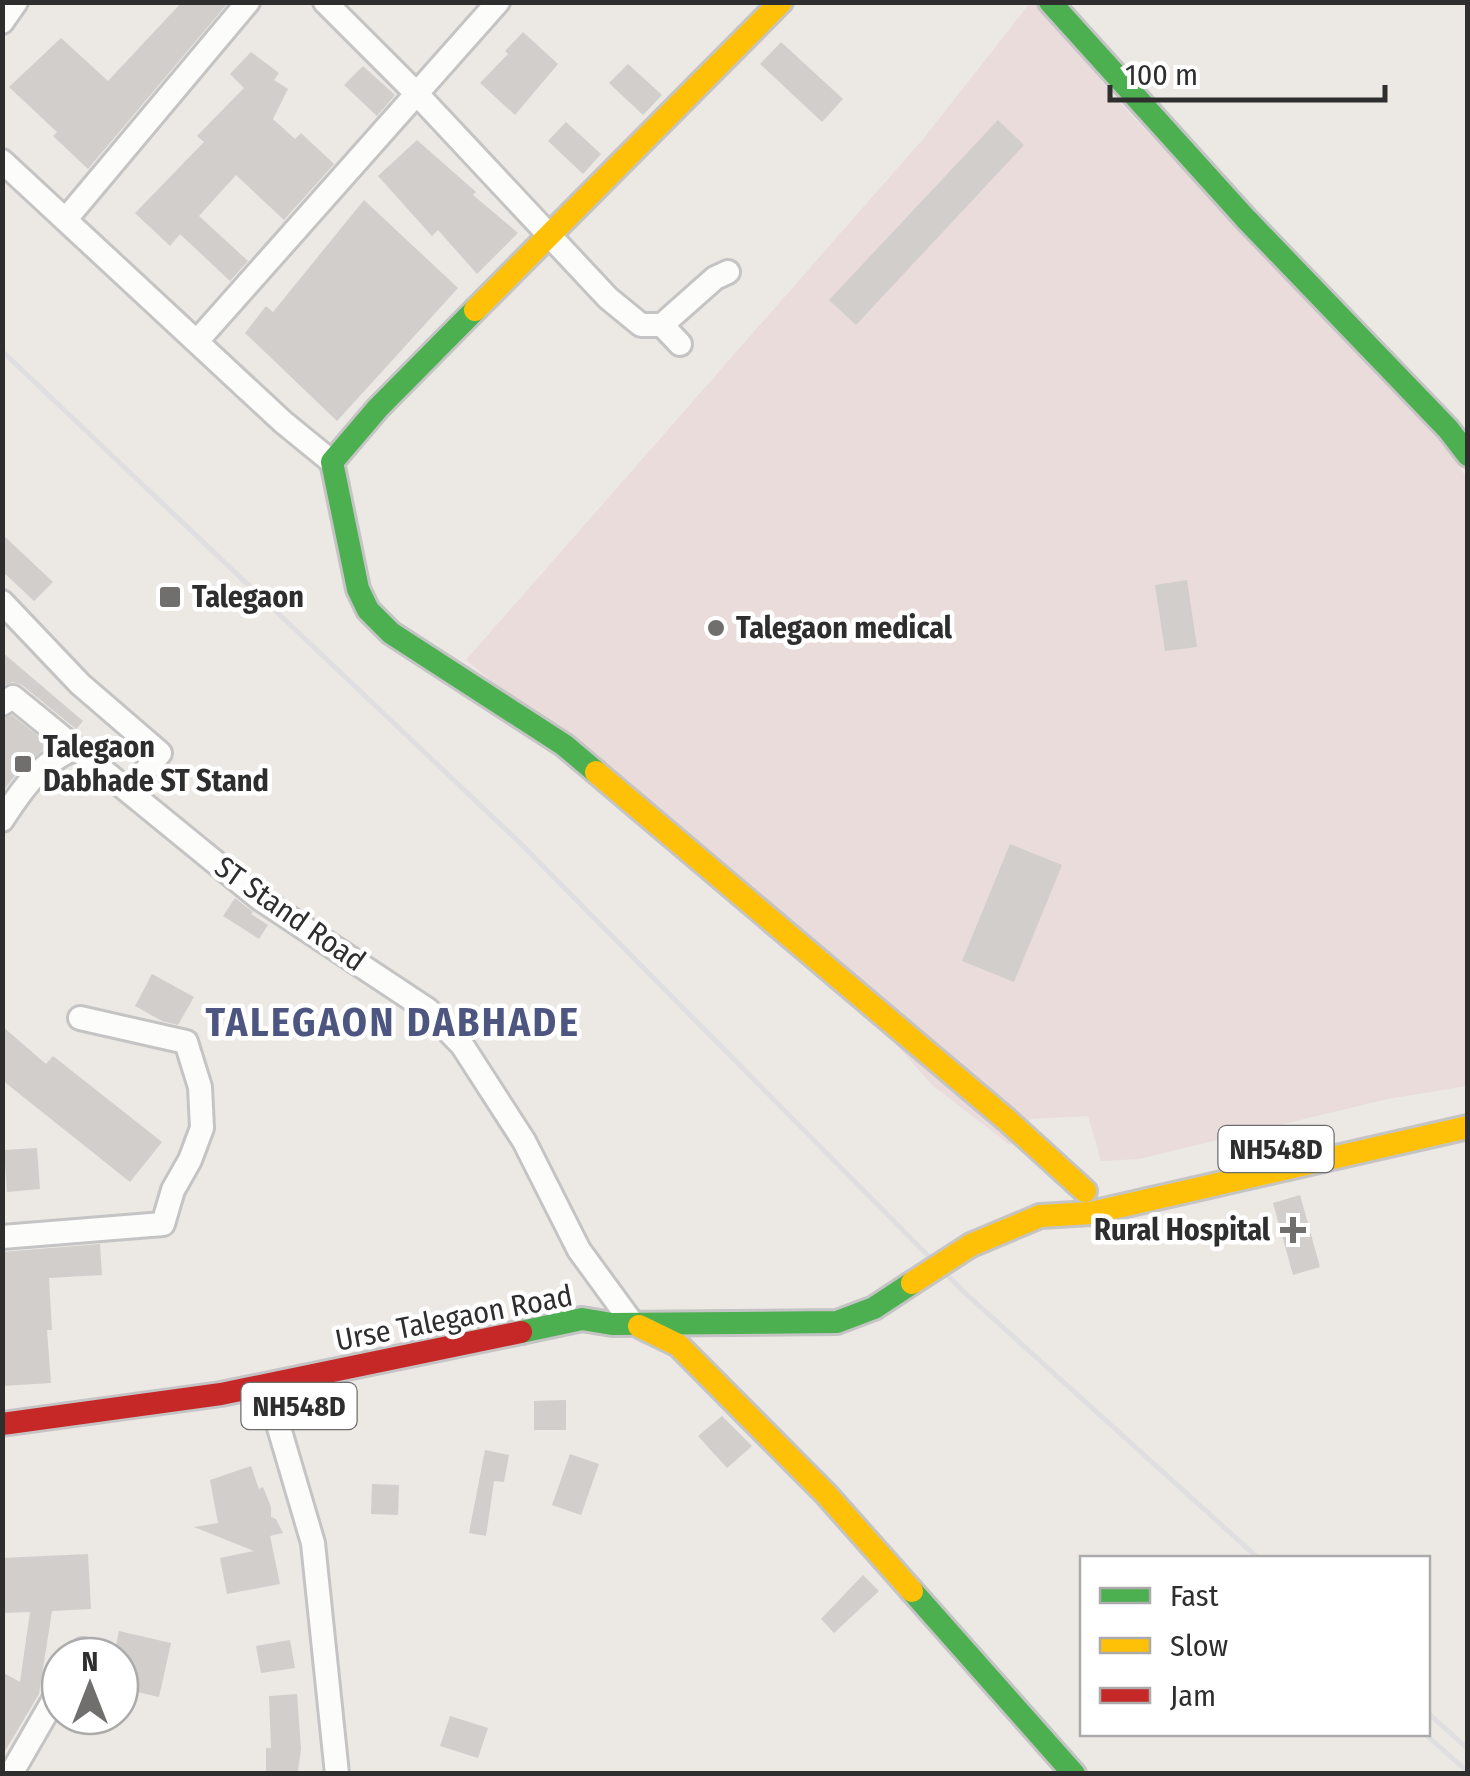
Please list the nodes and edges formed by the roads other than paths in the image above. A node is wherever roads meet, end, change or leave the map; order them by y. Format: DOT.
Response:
graph roads {
  1 [pos="16,2"];
  2 [pos="248,2"];
  3 [pos="325,2"];
  4 [pos="498,2"];
  5 [pos="780,2"];
  6 [pos="1052,3"];
  7 [pos="2,22"];
  8 [pos="418,95"];
  9 [pos="2,162"];
  10 [pos="66,219"];
  11 [pos="549,235"];
  12 [pos="728,272"];
  13 [pos="662,326"];
  14 [pos="198,340"];
  15 [pos="680,344"];
  16 [pos="1468,456"];
  17 [pos="332,462"];
  18 [pos="2,602"];
  19 [pos="2,704"];
  20 [pos="75,748"];
  21 [pos="129,792"];
  22 [pos="2,820"];
  23 [pos="80,1018"];
  24 [pos="1468,1107"];
  25 [pos="1468,1126"];
  26 [pos="1085,1191"];
  27 [pos="1040,1216"];
  28 [pos="2,1237"];
  29 [pos="622,1324"];
  30 [pos="592,1343"];
  31 [pos="267,1388"];
  32 [pos="283,1410"];
  33 [pos="244,1418"];
  34 [pos="2,1424"];
  35 [pos="40,1724"];
  36 [pos="11,1774"];
  37 [pos="337,1774"];
  38 [pos="1074,1774"];
  1 -- 7 [label="street"];
  2 -- 10 [label="street"];
  3 -- 8 [label="street"];
  4 -- 8 [label="street"];
  5 -- 11 [label="main road"];
  6 -- 16 [label="main road"];
  8 -- 11 [label="street"];
  8 -- 14 [label="street"];
  9 -- 10 [label="street"];
  10 -- 14 [label="street"];
  11 -- 13 [label="street"];
  11 -- 17 [label="main road"];
  12 -- 13 [label="street"];
  13 -- 15 [label="street"];
  14 -- 17 [label="street"];
  17 -- 26 [label="main road"];
  18 -- 21 [label="street"];
  19 -- 20 [label="street, ST Stand Road"];
  20 -- 21 [label="street, ST Stand Road"];
  20 -- 22 [label="street"];
  21 -- 29 [label="street, ST Stand Road"];
  23 -- 28 [label="street"];
  24 -- 26 [label="main road, NH548D"];
  25 -- 27 [label="main road, NH548D"];
  26 -- 27 [label="main road, NH548D"];
  27 -- 29 [label="main road, Urse Talegaon Road / NH548D, bridge"];
  29 -- 30 [label="main road"];
  29 -- 31 [label="main road, Urse Talegaon Road / NH548D"];
  29 -- 38 [label="main road"];
  31 -- 32 [label="street"];
  31 -- 34 [label="main road, Urse Talegaon Road / NH548D"];
  32 -- 33 [label="main road, NH548D"];
  32 -- 37 [label="street"];
  35 -- 36 [label="street"];
}
